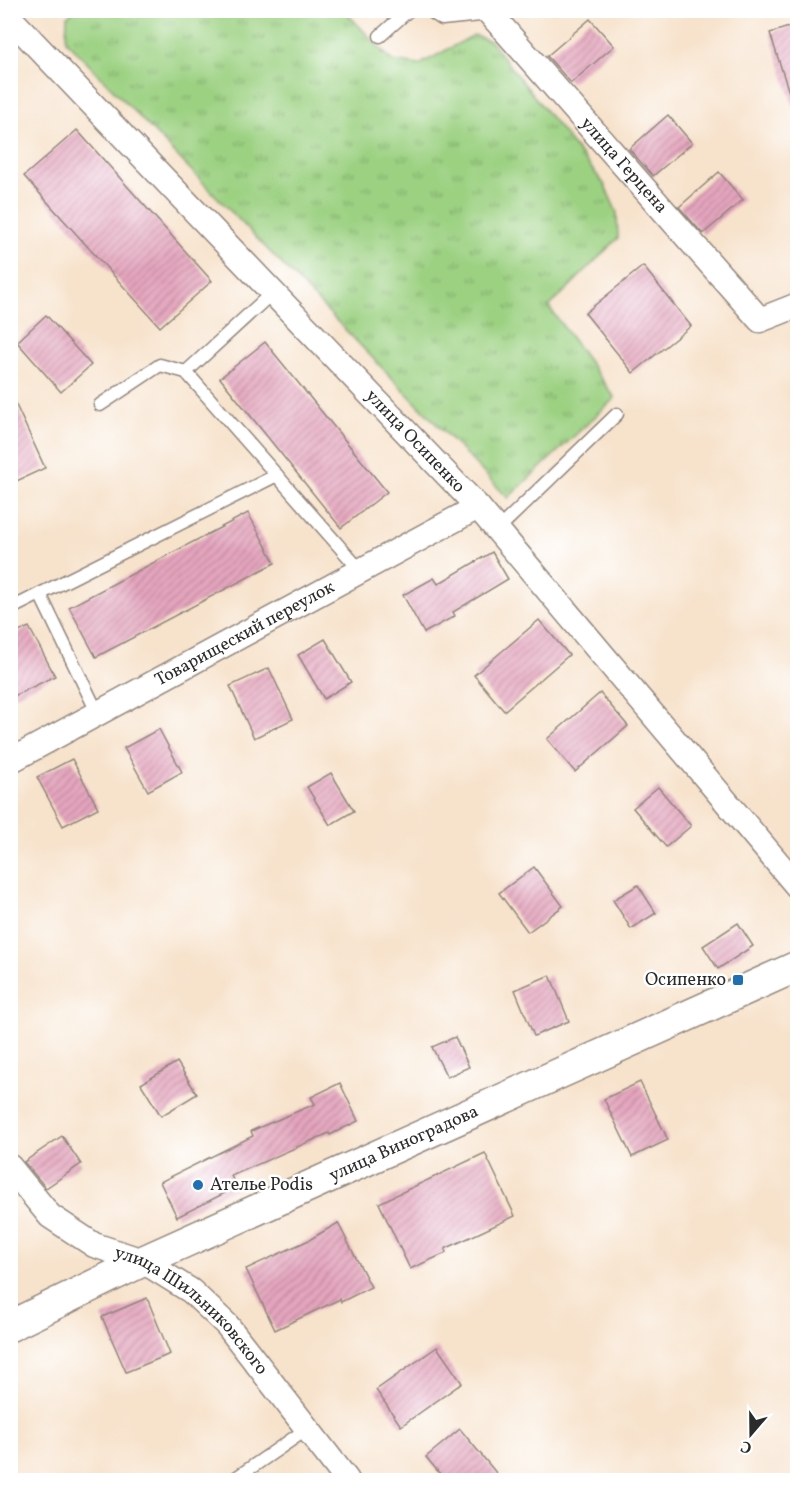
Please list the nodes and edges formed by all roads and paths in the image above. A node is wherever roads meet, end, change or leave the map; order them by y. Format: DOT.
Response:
graph roads {
  1 [pos="409,10"];
  2 [pos="429,10"];
  3 [pos="488,12"];
  4 [pos="10,18"];
  5 [pos="380,36"];
  6 [pos="273,292"];
  7 [pos="798,305"];
  8 [pos="186,372"];
  9 [pos="99,405"];
  10 [pos="617,414"];
  11 [pos="277,475"];
  12 [pos="478,507"];
  13 [pos="497,530"];
  14 [pos="360,570"];
  15 [pos="40,594"];
  16 [pos="10,609"];
  17 [pos="98,714"];
  18 [pos="10,762"];
  19 [pos="798,887"];
  20 [pos="798,966"];
  21 [pos="10,1167"];
  22 [pos="143,1261"];
  23 [pos="10,1326"];
  24 [pos="307,1429"];
  25 [pos="233,1480"];
  26 [pos="347,1480"];
  1 -- 5 [label="lane"];
  2 -- 3 [label="lane"];
  3 -- 7 [label="street, улица Герцена"];
  4 -- 6 [label="street, улица Осипенко"];
  6 -- 8 [label="lane"];
  6 -- 12 [label="street, улица Осипенко"];
  8 -- 9 [label="lane"];
  8 -- 11 [label="lane"];
  10 -- 13 [label="lane"];
  11 -- 14 [label="lane"];
  11 -- 15 [label="lane"];
  12 -- 13 [label="street, улица Осипенко"];
  12 -- 14 [label="street, Товарищеский переулок"];
  13 -- 19 [label="street, улица Осипенко"];
  14 -- 17 [label="street, Товарищеский переулок"];
  15 -- 16 [label="lane"];
  15 -- 17 [label="lane"];
  17 -- 18 [label="street, Товарищеский переулок"];
  20 -- 22 [label="street, улица Виноградова"];
  21 -- 22 [label="street, улица Шильниковского"];
  22 -- 23 [label="street, улица Виноградова"];
  22 -- 24 [label="street, улица Шильниковского"];
  24 -- 25 [label="lane"];
  24 -- 26 [label="street, улица Шильниковского"];
}
